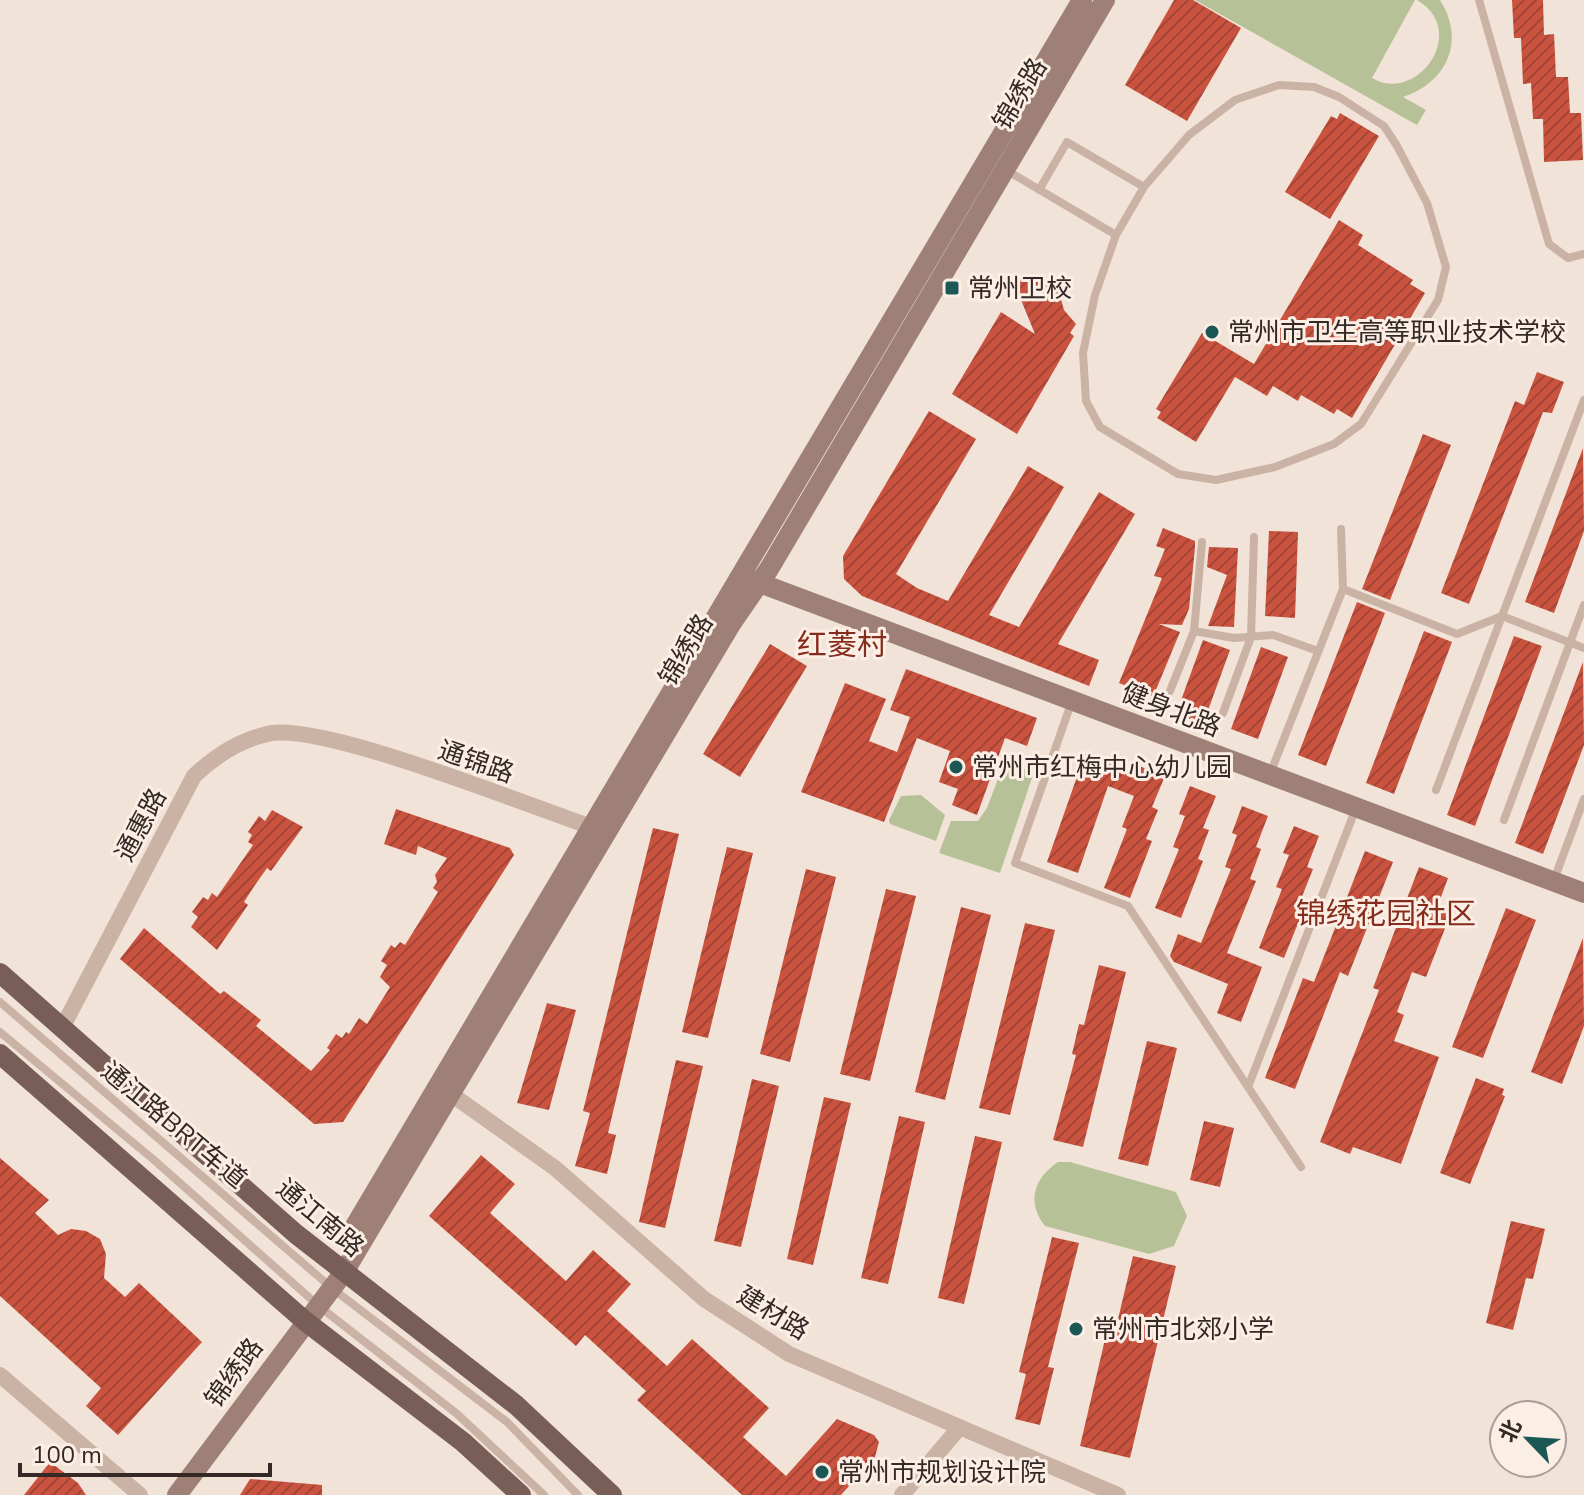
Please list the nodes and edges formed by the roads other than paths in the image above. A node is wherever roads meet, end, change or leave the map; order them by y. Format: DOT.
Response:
graph roads {
  1 [pos="1082,0"];
  2 [pos="1105,0"];
  3 [pos="1479,0"];
  4 [pos="1005,170"];
  5 [pos="1144,187"];
  6 [pos="1039,190"];
  7 [pos="1116,235"];
  8 [pos="1584,254"];
  9 [pos="1584,400"];
  10 [pos="1341,529"];
  11 [pos="1254,537"];
  12 [pos="1202,542"];
  13 [pos="740,575"];
  14 [pos="760,583"];
  15 [pos="1343,589"];
  16 [pos="1584,605"];
  17 [pos="1502,616"];
  18 [pos="1194,631"];
  19 [pos="1251,637"];
  20 [pos="1570,642"];
  21 [pos="1584,648"];
  22 [pos="1318,651"];
  23 [pos="1170,691"];
  24 [pos="1072,700"];
  25 [pos="1223,713"];
  26 [pos="328,737"];
  27 [pos="1270,774"];
  28 [pos="1436,790"];
  29 [pos="1584,799"];
  30 [pos="1357,807"];
  31 [pos="1504,820"];
  32 [pos="602,830"];
  33 [pos="1553,881"];
  34 [pos="1584,893"];
  35 [pos="0,973"];
  36 [pos="0,1002"];
  37 [pos="62,1028"];
  38 [pos="0,1032"];
  39 [pos="0,1054"];
  40 [pos="1248,1087"];
  41 [pos="451,1094"];
  42 [pos="1301,1167"];
  43 [pos="334,1276"];
  44 [pos="313,1309"];
  45 [pos="0,1375"];
  46 [pos="960,1427"];
  47 [pos="140,1495"];
  48 [pos="177,1495"];
  49 [pos="521,1495"];
  50 [pos="544,1495"];
  51 [pos="578,1495"];
  52 [pos="612,1495"];
  53 [pos="902,1495"];
  54 [pos="1118,1495"];
  1 -- 13 [label="street, 锦绣路"];
  2 -- 4 [label="street, 锦绣路"];
  3 -- 8 [label="lane"];
  4 -- 6 [label="lane"];
  4 -- 14 [label="street, 锦绣路"];
  5 -- 6 [label="lane"];
  5 -- 7 [label="lane"];
  5 -- 7 [label="lane"];
  6 -- 7 [label="lane"];
  9 -- 17 [label="lane"];
  10 -- 15 [label="lane"];
  11 -- 19 [label="lane"];
  12 -- 18 [label="lane"];
  13 -- 14 [label="street, 健身北路"];
  13 -- 32 [label="street, 锦绣路"];
  14 -- 24 [label="street, 健身北路"];
  14 -- 32 [label="street, 锦绣路"];
  15 -- 17 [label="lane"];
  15 -- 22 [label="lane"];
  16 -- 20 [label="lane"];
  17 -- 20 [label="lane"];
  17 -- 28 [label="lane"];
  18 -- 19 [label="lane"];
  18 -- 23 [label="lane"];
  19 -- 22 [label="lane"];
  19 -- 25 [label="lane"];
  20 -- 21 [label="lane"];
  20 -- 31 [label="lane"];
  22 -- 27 [label="lane"];
  24 -- 27 [label="street, 健身北路"];
  24 -- 40 [label="lane"];
  26 -- 32 [label="street, 通锦路"];
  26 -- 37 [label="street, 通惠路"];
  27 -- 30 [label="street, 健身北路"];
  29 -- 33 [label="lane"];
  30 -- 33 [label="street, 健身北路"];
  30 -- 40 [label="lane"];
  32 -- 41 [label="street, 锦绣路"];
  32 -- 43 [label="street, 锦绣路"];
  33 -- 34 [label="street, 健身北路"];
  35 -- 37 [label="main road, 通江南路"];
  36 -- 43 [label="lane, 通江路BRT车道"];
  37 -- 43 [label="main road, 通江南路"];
  38 -- 44 [label="lane, 通江路BRT车道"];
  39 -- 44 [label="main road"];
  40 -- 42 [label="lane"];
  41 -- 43 [label="street, 锦绣路"];
  41 -- 46 [label="street, 建材路"];
  43 -- 44 [label="street, 锦绣路"];
  43 -- 51 [label="lane, 通江路BRT车道"];
  43 -- 52 [label="main road, 通江南路"];
  44 -- 48 [label="street, 锦绣路"];
  44 -- 49 [label="main road"];
  44 -- 50 [label="lane, 通江路BRT车道"];
  45 -- 47 [label="street"];
  46 -- 53 [label="street"];
  46 -- 54 [label="street, 建材路"];
}
